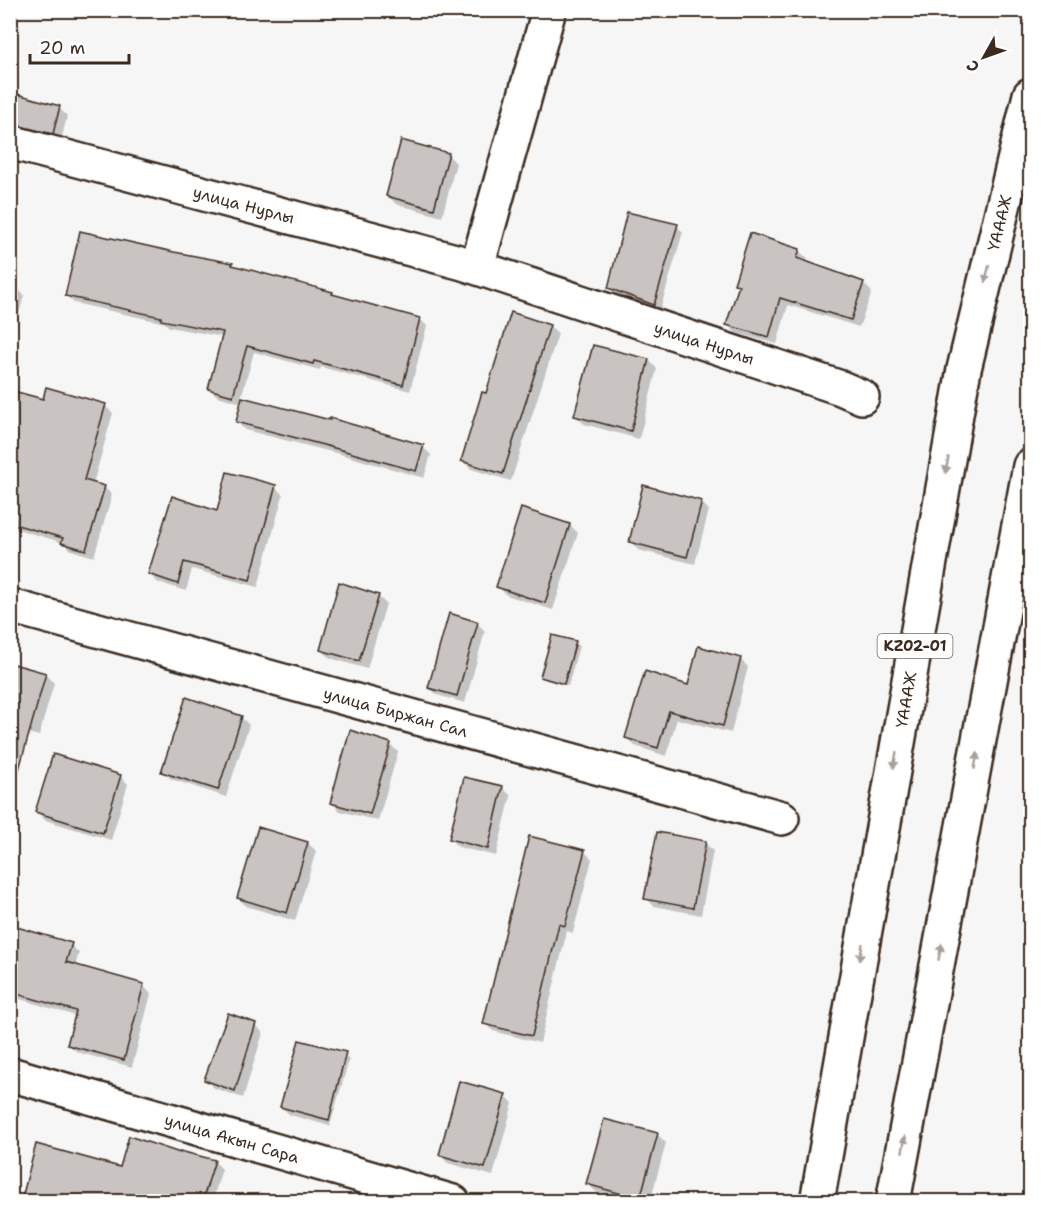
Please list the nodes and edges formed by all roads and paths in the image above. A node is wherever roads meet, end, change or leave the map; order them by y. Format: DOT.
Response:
graph roads {
  1 [pos="549,10"];
  2 [pos="1030,94"];
  3 [pos="10,142"];
  4 [pos="477,267"];
  5 [pos="862,397"];
  6 [pos="1030,466"];
  7 [pos="10,606"];
  8 [pos="782,818"];
  9 [pos="10,1074"];
  10 [pos="453,1202"];
  11 [pos="817,1202"];
  12 [pos="893,1202"];
  1 -- 4 [label="main road"];
  2 -- 11 [label="main road, ҮАААЖ / KZ02-01, one-way"];
  3 -- 4 [label="main road, улица Нурлы"];
  4 -- 5 [label="main road, улица Нурлы"];
  12 -- 6 [label="main road, one-way"];
  7 -- 8 [label="main road, улица Биржан Сал"];
  9 -- 10 [label="main road, улица Акын Сара"];
}
